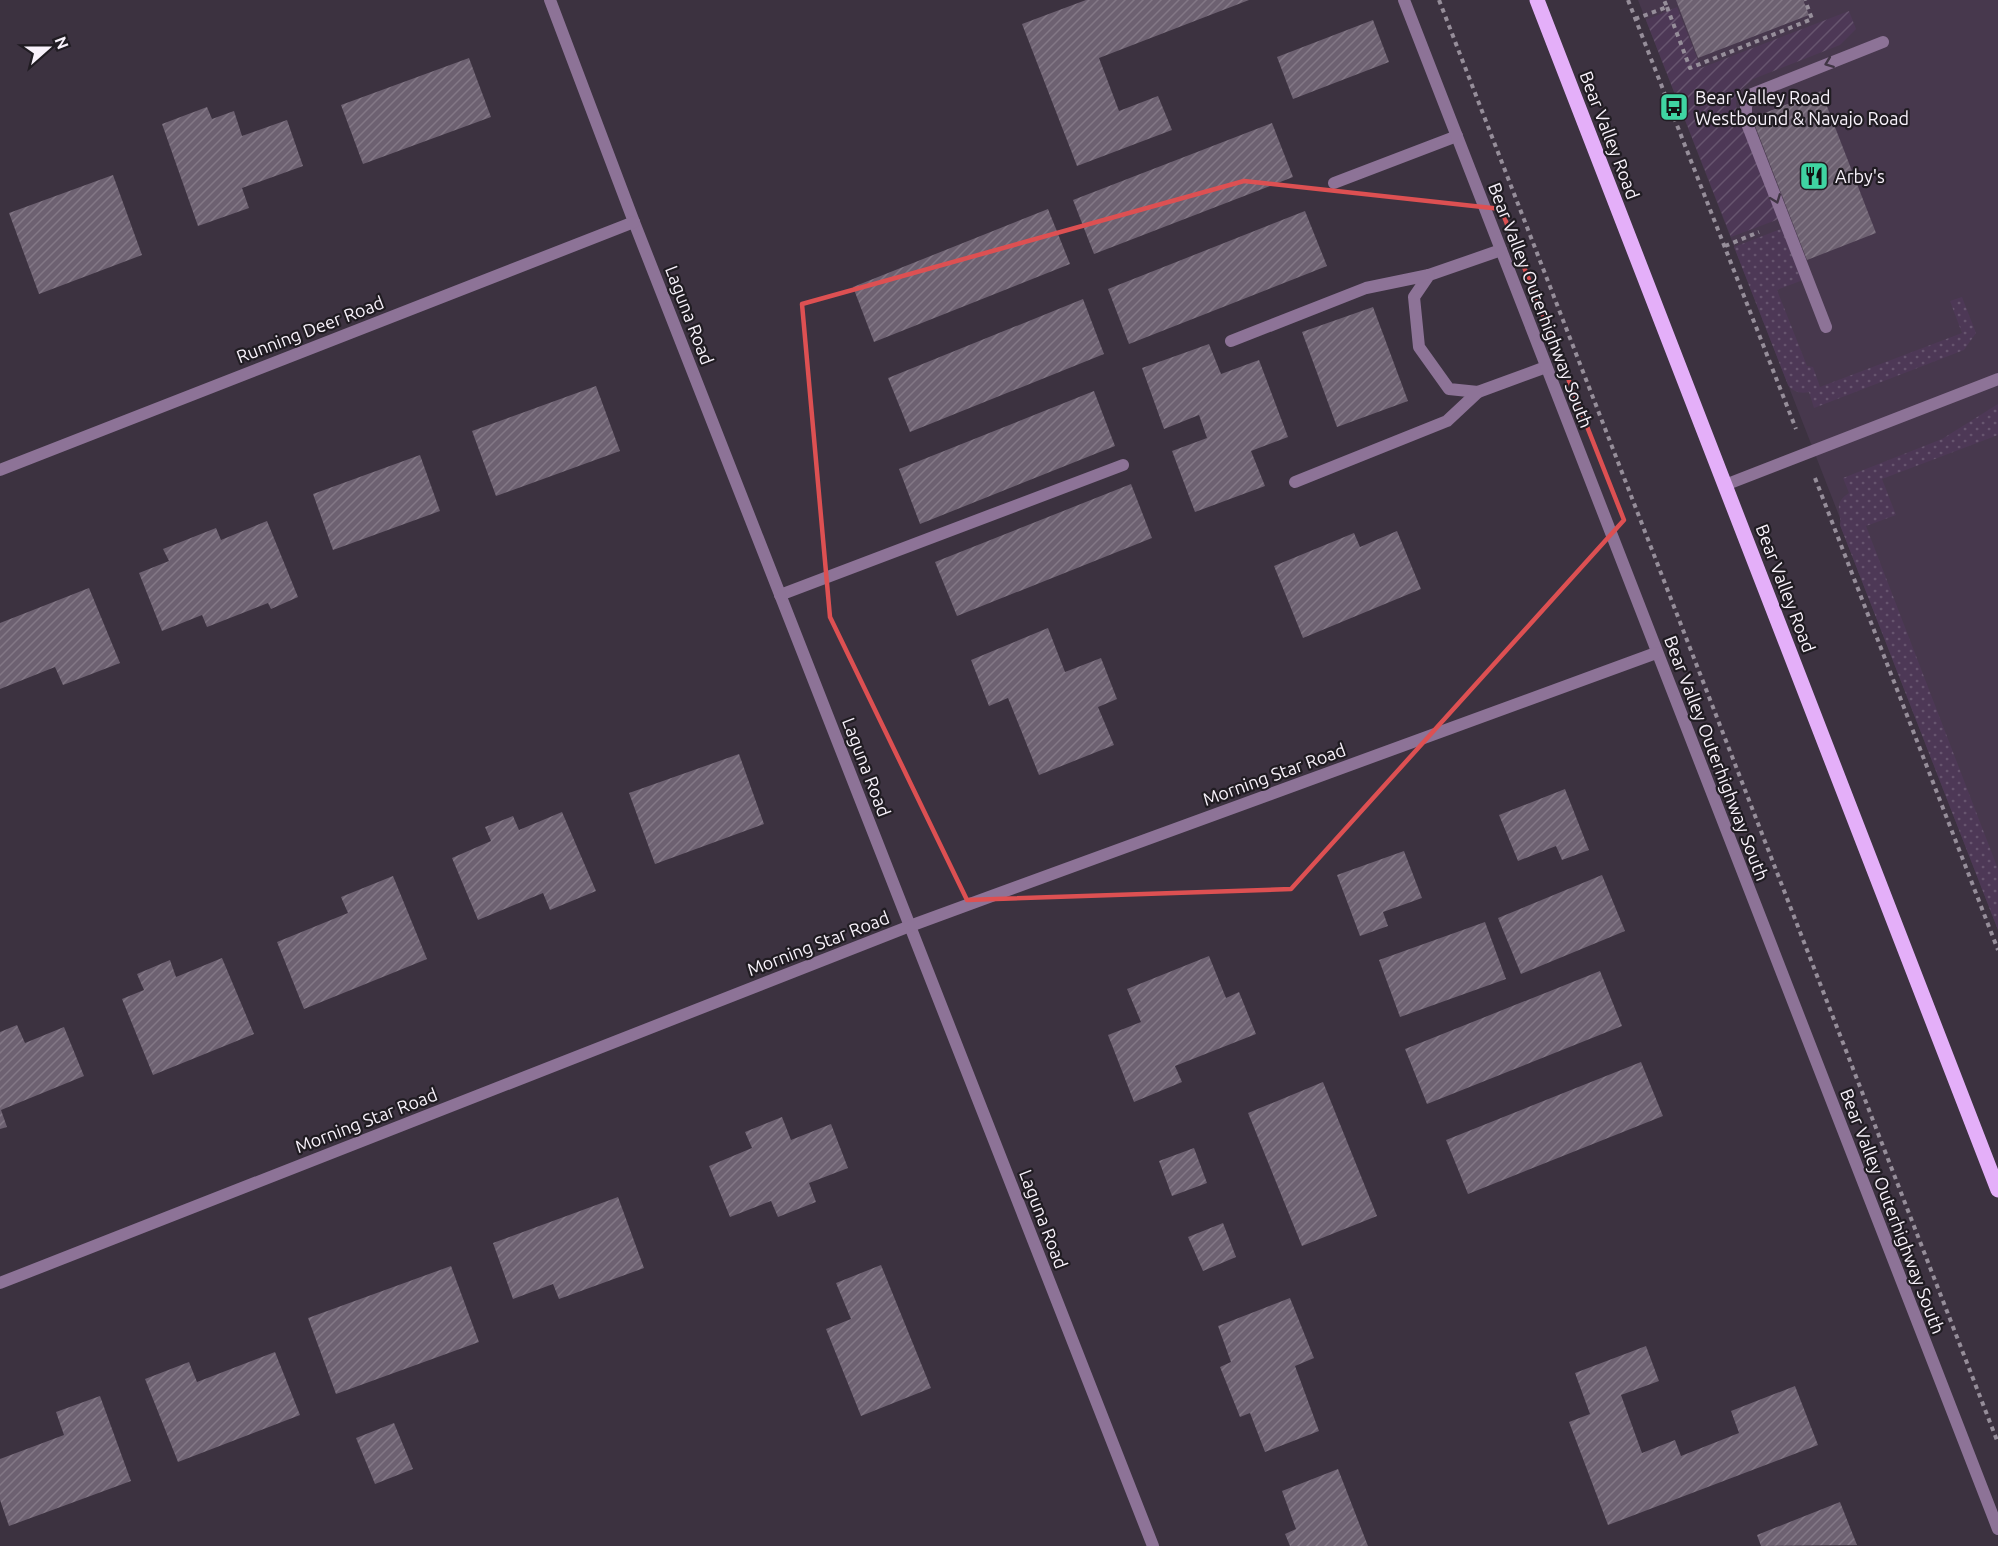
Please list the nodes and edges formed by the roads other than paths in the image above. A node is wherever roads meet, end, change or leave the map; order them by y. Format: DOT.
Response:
graph roads {
  1 [pos="550,0"];
  2 [pos="1404,0"];
  3 [pos="1537,0"];
  4 [pos="1883,42"];
  5 [pos="1456,136"];
  6 [pos="1334,183"];
  7 [pos="634,222"];
  8 [pos="1501,250"];
  9 [pos="1430,275"];
  10 [pos="1826,327"];
  11 [pos="1231,341"];
  12 [pos="1546,367"];
  13 [pos="1998,380"];
  14 [pos="1478,392"];
  15 [pos="1123,465"];
  16 [pos="0,470"];
  17 [pos="1295,482"];
  18 [pos="1725,485"];
  19 [pos="780,595"];
  20 [pos="1656,653"];
  21 [pos="910,926"];
  22 [pos="1998,1190"];
  23 [pos="0,1283"];
  24 [pos="1998,1529"];
  25 [pos="1153,1546"];
  1 -- 7 [label="street, Laguna Road"];
  2 -- 5 [label="street, Bear Valley Outerhighway South"];
  3 -- 18 [label="main road, Bear Valley Road"];
  4 -- 10 [label="street, one-way"];
  5 -- 6 [label="street"];
  5 -- 8 [label="street, Bear Valley Outerhighway South"];
  7 -- 16 [label="street, Running Deer Road"];
  7 -- 19 [label="street, Laguna Road"];
  8 -- 9 [label="street"];
  8 -- 12 [label="street, Bear Valley Outerhighway South"];
  9 -- 11 [label="street"];
  9 -- 14 [label="street"];
  12 -- 14 [label="street"];
  12 -- 20 [label="street, Bear Valley Outerhighway South"];
  13 -- 18 [label="street"];
  14 -- 17 [label="street"];
  15 -- 19 [label="street"];
  18 -- 22 [label="main road, Bear Valley Road"];
  19 -- 21 [label="street, Laguna Road"];
  20 -- 21 [label="street, Morning Star Road"];
  20 -- 24 [label="street, Bear Valley Outerhighway South"];
  21 -- 23 [label="street, Morning Star Road"];
  21 -- 25 [label="street, Laguna Road"];
}
